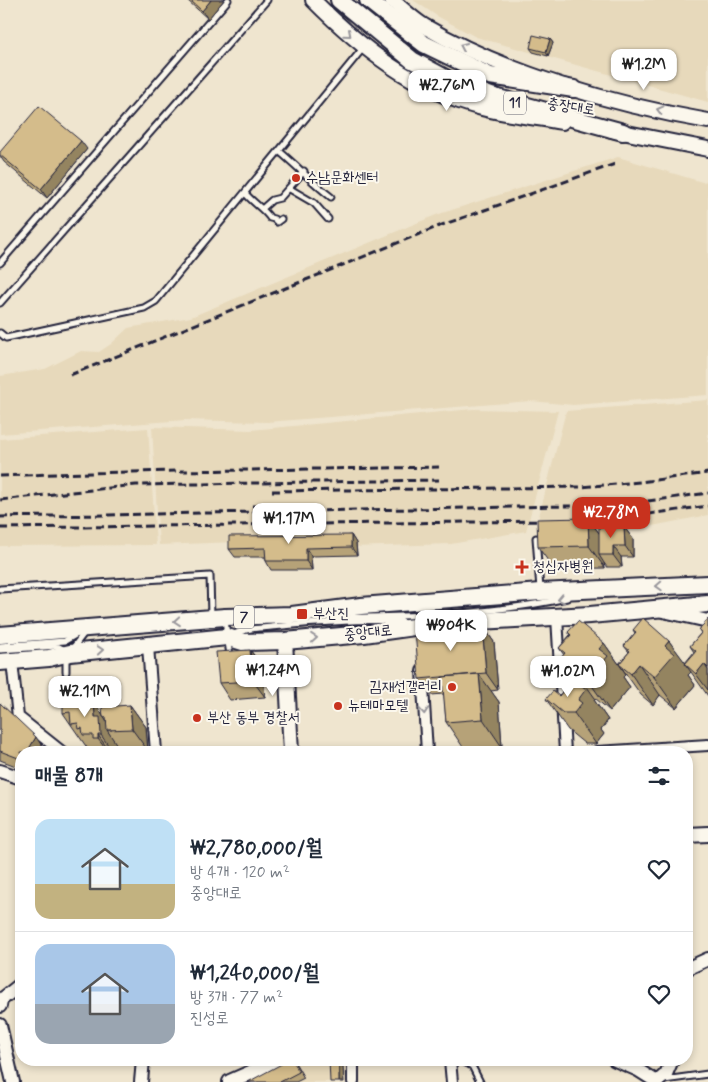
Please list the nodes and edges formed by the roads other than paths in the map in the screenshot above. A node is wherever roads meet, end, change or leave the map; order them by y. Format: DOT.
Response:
graph roads {
  1 [pos="228,0"];
  2 [pos="266,0"];
  3 [pos="313,0"];
  4 [pos="339,0"];
  5 [pos="354,0"];
  6 [pos="368,0"];
  7 [pos="392,0"];
  8 [pos="364,47"];
  9 [pos="418,51"];
  10 [pos="574,89"];
  11 [pos="708,121"];
  12 [pos="623,132"];
  13 [pos="708,148"];
  14 [pos="279,151"];
  15 [pos="304,171"];
  16 [pos="290,189"];
  17 [pos="245,193"];
  18 [pos="331,197"];
  19 [pos="262,208"];
  20 [pos="281,219"];
  21 [pos="328,219"];
  22 [pos="0,263"];
  23 [pos="0,303"];
  24 [pos="0,333"];
  25 [pos="536,538"];
  26 [pos="708,584"];
  27 [pos="0,589"];
  28 [pos="609,589"];
  29 [pos="540,592"];
  30 [pos="708,604"];
  31 [pos="654,609"];
  32 [pos="292,616"];
  33 [pos="557,617"];
  34 [pos="218,618"];
  35 [pos="708,621"];
  36 [pos="442,623"];
  37 [pos="87,629"];
  38 [pos="0,635"];
  39 [pos="227,637"];
  40 [pos="285,641"];
  41 [pos="0,646"];
  42 [pos="148,646"];
  43 [pos="70,653"];
  44 [pos="4,658"];
  45 [pos="230,661"];
  46 [pos="421,663"];
  47 [pos="66,672"];
  48 [pos="708,745"];
  49 [pos="55,746"];
  50 [pos="156,746"];
  51 [pos="291,746"];
  52 [pos="427,746"];
  53 [pos="565,746"];
  54 [pos="692,746"];
  55 [pos="0,771"];
  56 [pos="15,776"];
  57 [pos="708,834"];
  58 [pos="693,835"];
  59 [pos="708,959"];
  60 [pos="693,965"];
  61 [pos="15,989"];
  62 [pos="0,1006"];
  63 [pos="0,1025"];
  64 [pos="142,1066"];
  65 [pos="266,1066"];
  66 [pos="353,1066"];
  67 [pos="451,1066"];
  68 [pos="472,1066"];
  69 [pos="629,1066"];
  70 [pos="669,1066"];
  71 [pos="708,1074"];
  72 [pos="13,1082"];
  73 [pos="141,1082"];
  74 [pos="230,1082"];
  75 [pos="353,1082"];
  76 [pos="452,1082"];
  77 [pos="480,1082"];
  78 [pos="657,1082"];
  1 -- 22 [label="lane"];
  2 -- 23 [label="lane"];
  3 -- 8 [label="main road, 충장대로, one-way"];
  4 -- 9 [label="main road, 11"];
  5 -- 9 [label="main road, 11"];
  6 -- 9 [label="main road, 11"];
  10 -- 7 [label="main road, 충장대로, one-way"];
  8 -- 12 [label="main road, 충장대로"];
  8 -- 14 [label="lane"];
  9 -- 10 [label="main road, 11"];
  9 -- 12 [label="main road, 11"];
  11 -- 10 [label="main road, 충장대로, one-way"];
  12 -- 13 [label="main road, 충장대로"];
  14 -- 15 [label="lane"];
  14 -- 17 [label="lane"];
  15 -- 16 [label="lane"];
  15 -- 18 [label="lane"];
  16 -- 19 [label="lane"];
  16 -- 21 [label="lane"];
  17 -- 19 [label="lane"];
  17 -- 24 [label="lane"];
  19 -- 20 [label="lane"];
  25 -- 29 [label="lane"];
  26 -- 28 [label="main road, 중앙대로 / 7, one-way"];
  27 -- 34 [label="lane"];
  28 -- 29 [label="main road, 중앙대로 / 7"];
  28 -- 32 [label="lane, one-way"];
  29 -- 32 [label="main road, 중앙대로 / 7"];
  30 -- 31 [label="main road, 중앙대로 / 7"];
  31 -- 33 [label="main road, 중앙대로 / 7"];
  31 -- 35 [label="street"];
  32 -- 34 [label="main road, 중앙대로 / 7"];
  33 -- 36 [label="main road, 중앙대로 / 7"];
  33 -- 53 [label="street"];
  34 -- 37 [label="main road, 중앙대로 / 7, one-way"];
  34 -- 39 [label="lane"];
  36 -- 39 [label="lane"];
  40 -- 36 [label="main road, 중앙대로 / 7, one-way"];
  37 -- 38 [label="main road, 중앙대로 / 7"];
  37 -- 41 [label="lane"];
  37 -- 43 [label="lane"];
  39 -- 40 [label="main road, 중앙대로 / 7"];
  39 -- 42 [label="main road, 중앙대로 / 7"];
  39 -- 45 [label="lane"];
  40 -- 51 [label="main road"];
  43 -- 42 [label="main road, 중앙대로 / 7, one-way"];
  42 -- 50 [label="street"];
  43 -- 44 [label="main road, 중앙대로 / 7"];
  43 -- 47 [label="lane"];
  44 -- 49 [label="street"];
  46 -- 52 [label="street, one-way"];
  48 -- 54 [label="street"];
  55 -- 56 [label="street"];
  57 -- 58 [label="main road"];
  59 -- 60 [label="street"];
  61 -- 62 [label="street"];
  63 -- 72 [label="street"];
  64 -- 73 [label="street"];
  65 -- 74 [label="main road"];
  66 -- 75 [label="street"];
  67 -- 76 [label="street"];
  68 -- 77 [label="lane"];
  69 -- 78 [label="street"];
  70 -- 78 [label="street"];
  71 -- 78 [label="lane"];
}
